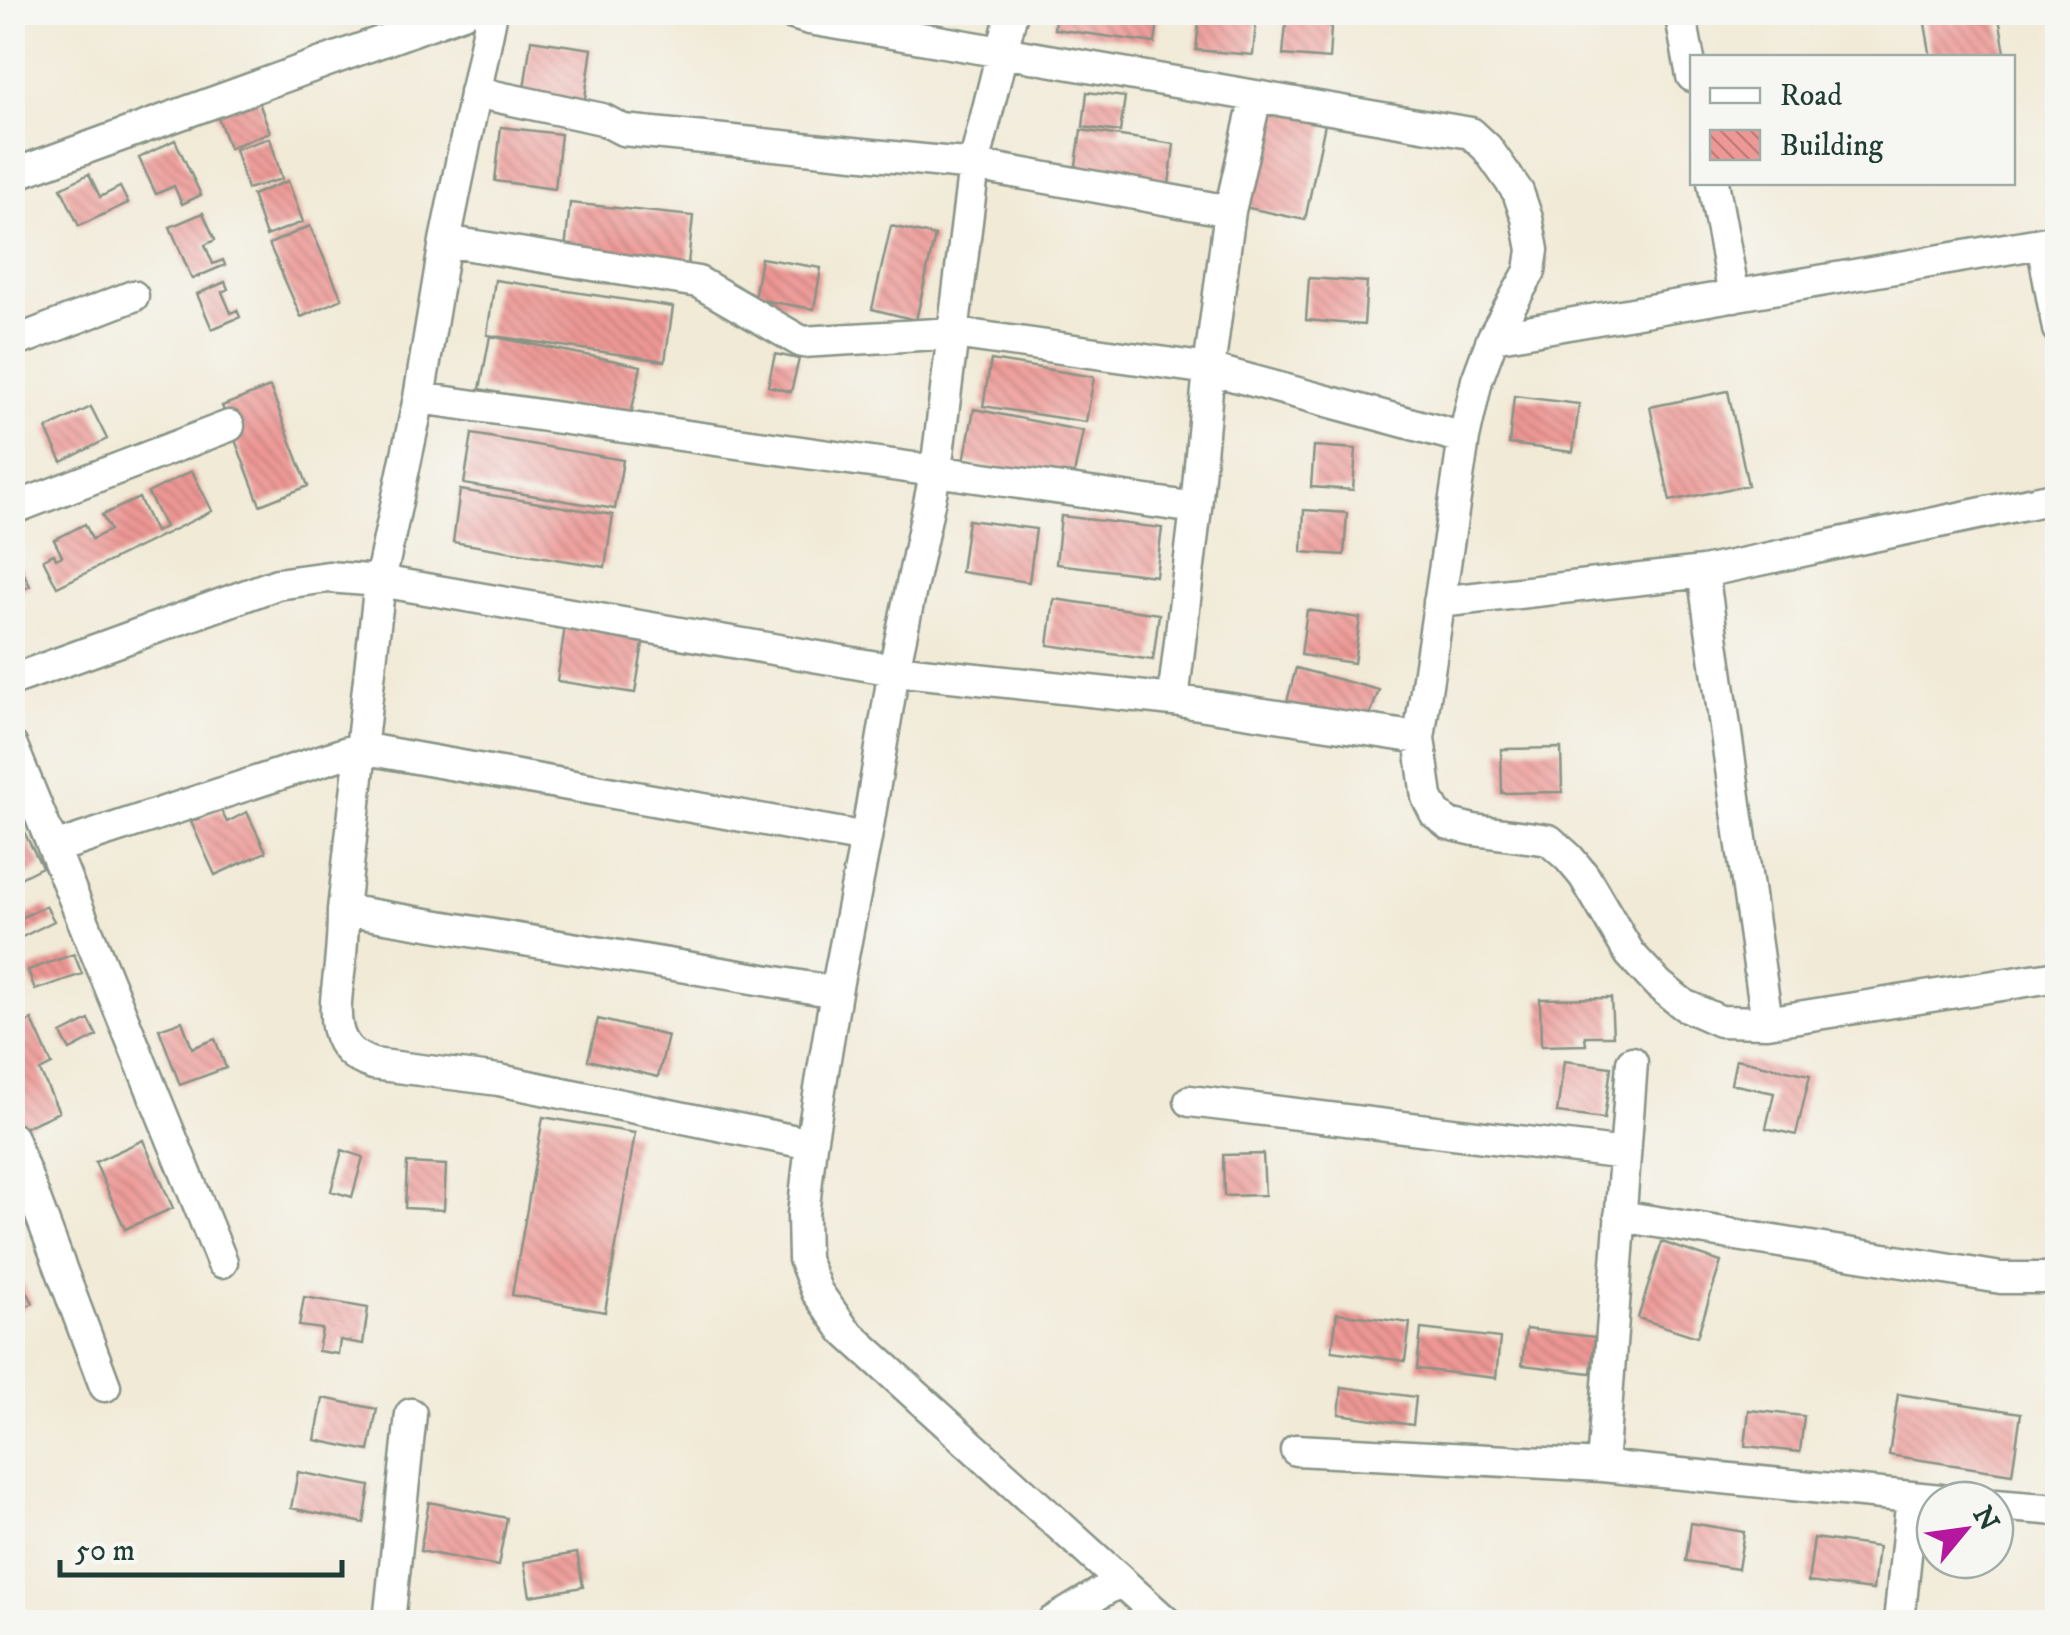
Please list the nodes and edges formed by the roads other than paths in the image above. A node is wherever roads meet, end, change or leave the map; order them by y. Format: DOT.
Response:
graph roads {
  1 [pos="463,12"];
  2 [pos="492,12"];
  3 [pos="787,12"];
  4 [pos="1012,12"];
  5 [pos="1680,12"];
  6 [pos="1003,51"];
  7 [pos="1690,65"];
  8 [pos="475,92"];
  9 [pos="1256,98"];
  10 [pos="974,165"];
  11 [pos="12,175"];
  12 [pos="1714,185"];
  13 [pos="1230,212"];
  14 [pos="445,241"];
  15 [pos="2050,241"];
  16 [pos="133,296"];
  17 [pos="1734,296"];
  18 [pos="2058,329"];
  19 [pos="954,332"];
  20 [pos="1494,337"];
  21 [pos="12,344"];
  22 [pos="1209,369"];
  23 [pos="419,398"];
  24 [pos="228,426"];
  25 [pos="1464,438"];
  26 [pos="936,470"];
  27 [pos="2058,497"];
  28 [pos="1196,508"];
  29 [pos="12,509"];
  30 [pos="1703,572"];
  31 [pos="380,581"];
  32 [pos="1439,602"];
  33 [pos="894,670"];
  34 [pos="12,680"];
  35 [pos="1173,700"];
  36 [pos="1419,738"];
  37 [pos="12,746"];
  38 [pos="360,748"];
  39 [pos="866,838"];
  40 [pos="54,848"];
  41 [pos="343,910"];
  42 [pos="2058,976"];
  43 [pos="836,992"];
  44 [pos="1767,1022"];
  45 [pos="1632,1062"];
  46 [pos="1190,1101"];
  47 [pos="12,1138"];
  48 [pos="811,1144"];
  49 [pos="1625,1154"];
  50 [pos="1620,1216"];
  51 [pos="222,1262"];
  52 [pos="2058,1278"];
  53 [pos="106,1386"];
  54 [pos="411,1414"];
  55 [pos="1296,1450"];
  56 [pos="1602,1466"];
  57 [pos="1915,1497"];
  58 [pos="2015,1507"];
  59 [pos="2058,1510"];
  60 [pos="1915,1549"];
  61 [pos="1120,1581"];
  62 [pos="389,1622"];
  63 [pos="1052,1622"];
  64 [pos="1166,1622"];
  65 [pos="1899,1622"];
  1 -- 11 [label="street"];
  2 -- 8 [label="street"];
  3 -- 6 [label="street"];
  4 -- 6 [label="street"];
  5 -- 7 [label="street"];
  6 -- 9 [label="street"];
  6 -- 10 [label="street"];
  8 -- 10 [label="street"];
  8 -- 14 [label="street"];
  9 -- 13 [label="street"];
  9 -- 20 [label="street"];
  10 -- 13 [label="street"];
  10 -- 19 [label="street"];
  12 -- 17 [label="street"];
  13 -- 22 [label="street"];
  14 -- 19 [label="street"];
  14 -- 23 [label="street"];
  15 -- 17 [label="street"];
  15 -- 18 [label="street"];
  16 -- 21 [label="street"];
  17 -- 20 [label="street"];
  19 -- 22 [label="street"];
  19 -- 26 [label="street"];
  20 -- 25 [label="street"];
  22 -- 25 [label="street"];
  22 -- 28 [label="street"];
  23 -- 26 [label="street"];
  23 -- 31 [label="street"];
  24 -- 29 [label="street"];
  25 -- 32 [label="street"];
  26 -- 28 [label="street"];
  26 -- 33 [label="street"];
  27 -- 30 [label="street"];
  28 -- 35 [label="street"];
  30 -- 32 [label="street"];
  30 -- 44 [label="street"];
  31 -- 33 [label="street"];
  31 -- 34 [label="street"];
  31 -- 38 [label="street"];
  32 -- 36 [label="street"];
  33 -- 35 [label="street"];
  33 -- 39 [label="street"];
  35 -- 36 [label="street"];
  36 -- 44 [label="street"];
  37 -- 40 [label="street"];
  38 -- 39 [label="street"];
  38 -- 40 [label="street"];
  38 -- 41 [label="street"];
  39 -- 43 [label="street"];
  40 -- 51 [label="street"];
  41 -- 43 [label="street"];
  41 -- 48 [label="street"];
  42 -- 44 [label="street"];
  43 -- 48 [label="street"];
  45 -- 49 [label="street"];
  46 -- 49 [label="street"];
  47 -- 53 [label="street"];
  48 -- 61 [label="street"];
  49 -- 50 [label="street"];
  50 -- 52 [label="street"];
  50 -- 56 [label="street"];
  54 -- 62 [label="street"];
  55 -- 56 [label="street"];
  56 -- 57 [label="street"];
  58 -- 59 [label="street"];
  60 -- 65 [label="street"];
  61 -- 63 [label="street"];
  61 -- 64 [label="street"];
}
